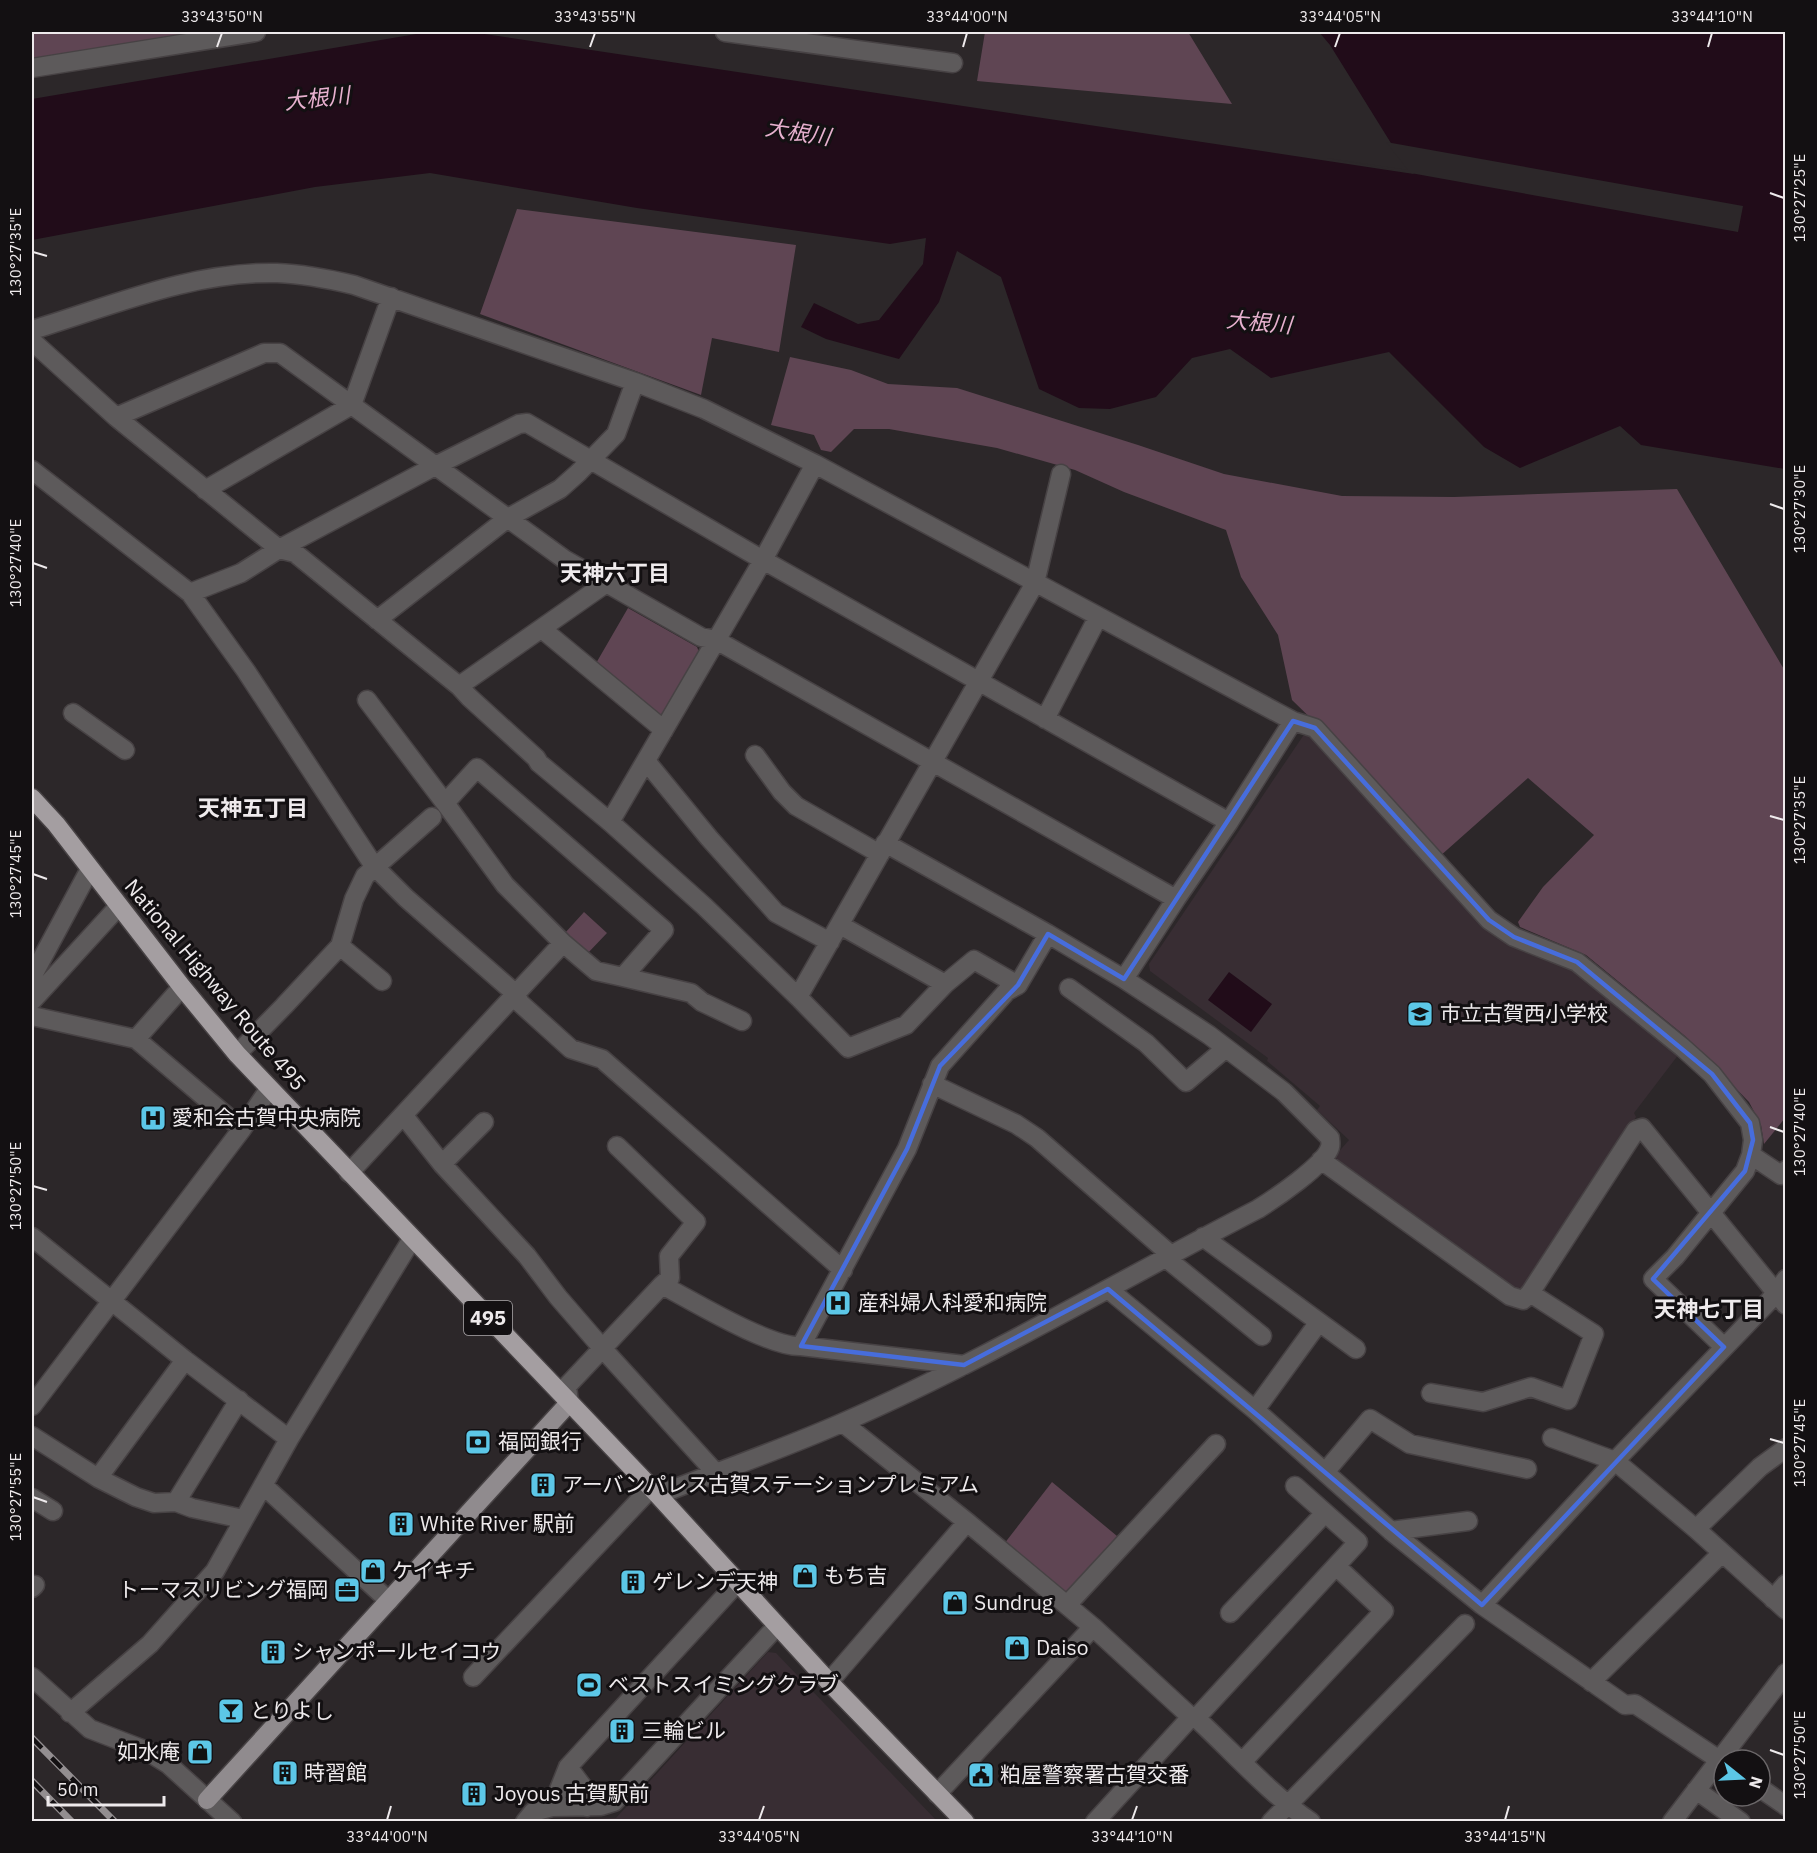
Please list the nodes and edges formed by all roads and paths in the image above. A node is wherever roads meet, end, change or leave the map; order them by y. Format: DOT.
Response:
graph roads {
  1 [pos="256,32"];
  2 [pos="725,32"];
  3 [pos="953,63"];
  4 [pos="32,68"];
  5 [pos="391,297"];
  6 [pos="32,330"];
  7 [pos="32,341"];
  8 [pos="635,382"];
  9 [pos="352,405"];
  10 [pos="116,417"];
  11 [pos="589,460"];
  12 [pos="815,464"];
  13 [pos="435,466"];
  14 [pos="32,470"];
  15 [pos="1061,474"];
  16 [pos="205,490"];
  17 [pos="508,518"];
  18 [pos="279,549"];
  19 [pos="763,560"];
  20 [pos="1035,583"];
  21 [pos="605,584"];
  22 [pos="190,593"];
  23 [pos="1098,617"];
  24 [pos="377,620"];
  25 [pos="542,629"];
  26 [pos="716,640"];
  27 [pos="978,681"];
  28 [pos="459,686"];
  29 [pos="367,700"];
  30 [pos="73,713"];
  31 [pos="1045,719"];
  32 [pos="1293,721"];
  33 [pos="664,730"];
  34 [pos="124,750"];
  35 [pos="754,755"];
  36 [pos="646,761"];
  37 [pos="933,762"];
  38 [pos="32,798"];
  39 [pos="445,803"];
  40 [pos="432,817"];
  41 [pos="610,822"];
  42 [pos="1230,822"];
  43 [pos="883,848"];
  44 [pos="374,866"];
  45 [pos="90,869"];
  46 [pos="1176,899"];
  47 [pos="119,906"];
  48 [pos="840,925"];
  49 [pos="1048,934"];
  50 [pos="830,942"];
  51 [pos="563,944"];
  52 [pos="340,946"];
  53 [pos="32,977"];
  54 [pos="623,977"];
  55 [pos="1124,979"];
  56 [pos="382,981"];
  57 [pos="945,984"];
  58 [pos="1018,985"];
  59 [pos="182,987"];
  60 [pos="1069,988"];
  61 [pos="516,994"];
  62 [pos="798,997"];
  63 [pos="32,1001"];
  64 [pos="32,1016"];
  65 [pos="742,1021"];
  66 [pos="136,1039"];
  67 [pos="1226,1047"];
  68 [pos="237,1054"];
  69 [pos="932,1084"];
  70 [pos="269,1089"];
  71 [pos="404,1116"];
  72 [pos="484,1122"];
  73 [pos="243,1129"];
  74 [pos="617,1146"];
  75 [pos="1751,1155"];
  76 [pos="1322,1160"];
  77 [pos="442,1164"];
  78 [pos="1785,1170"];
  79 [pos="349,1173"];
  80 [pos="1712,1213"];
  81 [pos="32,1237"];
  82 [pos="1203,1237"];
  83 [pos="412,1239"];
  84 [pos="1169,1256"];
  85 [pos="843,1270"];
  86 [pos="662,1285"];
  87 [pos="1108,1289"];
  88 [pos="1782,1292"];
  89 [pos="1530,1293"];
  90 [pos="111,1300"];
  91 [pos="1319,1323"];
  92 [pos="1262,1336"];
  93 [pos="801,1346"];
  94 [pos="1724,1347"];
  95 [pos="603,1349"];
  96 [pos="1356,1349"];
  97 [pos="185,1360"];
  98 [pos="964,1365"];
  99 [pos="1431,1393"];
  100 [pos="239,1400"];
  101 [pos="569,1403"];
  102 [pos="32,1406"];
  103 [pos="1255,1410"];
  104 [pos="843,1423"];
  105 [pos="32,1436"];
  106 [pos="1551,1438"];
  107 [pos="289,1439"];
  108 [pos="1216,1444"];
  109 [pos="1785,1448"];
  110 [pos="1615,1461"];
  111 [pos="1527,1469"];
  112 [pos="1326,1471"];
  113 [pos="715,1472"];
  114 [pos="98,1478"];
  115 [pos="263,1485"];
  116 [pos="1295,1486"];
  117 [pos="655,1492"];
  118 [pos="32,1498"];
  119 [pos="176,1502"];
  120 [pos="53,1512"];
  121 [pos="1325,1512"];
  122 [pos="243,1519"];
  123 [pos="1468,1521"];
  124 [pos="968,1522"];
  125 [pos="1696,1529"];
  126 [pos="1391,1531"];
  127 [pos="1722,1553"];
  128 [pos="1336,1566"];
  129 [pos="738,1582"];
  130 [pos="1785,1584"];
  131 [pos="388,1601"];
  132 [pos="1067,1605"];
  133 [pos="1482,1605"];
  134 [pos="1779,1605"];
  135 [pos="1230,1613"];
  136 [pos="1465,1624"];
  137 [pos="777,1626"];
  138 [pos="1094,1627"];
  139 [pos="1785,1672"];
  140 [pos="32,1677"];
  141 [pos="473,1677"];
  142 [pos="829,1682"];
  143 [pos="1591,1682"];
  144 [pos="70,1713"];
  145 [pos="1194,1718"];
  146 [pos="1730,1748"];
  147 [pos="1712,1755"];
  148 [pos="1243,1761"];
  149 [pos="567,1767"];
  150 [pos="1712,1771"];
  151 [pos="1696,1790"];
  152 [pos="937,1794"];
  153 [pos="1772,1797"];
  154 [pos="207,1800"];
  155 [pos="1287,1805"];
  156 [pos="587,1806"];
  157 [pos="1785,1806"];
  158 [pos="552,1807"];
  159 [pos="232,1821"];
  160 [pos="525,1821"];
  161 [pos="965,1821"];
  162 [pos="1095,1821"];
  163 [pos="1271,1821"];
  164 [pos="1311,1821"];
  165 [pos="1672,1821"];
  166 [pos="1741,1821"];
  1 -- 4 [label="street"];
  2 -- 3 [label="street"];
  5 -- 6 [label="street"];
  5 -- 8 [label="street"];
  5 -- 9 [label="street"];
  7 -- 10 [label="street"];
  8 -- 11 [label="street"];
  8 -- 12 [label="street"];
  9 -- 10 [label="street"];
  9 -- 13 [label="street"];
  9 -- 16 [label="street"];
  10 -- 16 [label="street"];
  11 -- 13 [label="street"];
  11 -- 17 [label="street"];
  11 -- 19 [label="street"];
  12 -- 19 [label="street"];
  12 -- 20 [label="street"];
  13 -- 17 [label="street"];
  13 -- 18 [label="street"];
  14 -- 22 [label="street"];
  15 -- 20 [label="street"];
  16 -- 18 [label="street"];
  17 -- 21 [label="street"];
  17 -- 24 [label="street"];
  18 -- 22 [label="street"];
  18 -- 24 [label="street"];
  19 -- 26 [label="street"];
  19 -- 27 [label="street"];
  20 -- 23 [label="street"];
  20 -- 27 [label="street"];
  21 -- 25 [label="street"];
  21 -- 26 [label="street"];
  22 -- 44 [label="street"];
  23 -- 31 [label="street"];
  23 -- 32 [label="street"];
  24 -- 28 [label="street"];
  25 -- 28 [label="street"];
  25 -- 33 [label="street"];
  26 -- 33 [label="street"];
  26 -- 37 [label="street"];
  27 -- 31 [label="street"];
  27 -- 37 [label="street"];
  28 -- 41 [label="street"];
  29 -- 39 [label="street"];
  30 -- 34 [label="street"];
  31 -- 42 [label="street"];
  32 -- 42 [label="street"];
  32 -- 75 [label="street"];
  33 -- 36 [label="street"];
  35 -- 43 [label="street"];
  36 -- 41 [label="street"];
  36 -- 50 [label="street"];
  37 -- 43 [label="street"];
  37 -- 46 [label="street"];
  38 -- 45 [label="highway, National Highway Route 495 / 495"];
  39 -- 51 [label="street"];
  39 -- 54 [label="street"];
  40 -- 44 [label="street"];
  41 -- 62 [label="street"];
  42 -- 46 [label="street"];
  43 -- 48 [label="street"];
  43 -- 49 [label="street"];
  44 -- 52 [label="street"];
  44 -- 61 [label="street"];
  45 -- 47 [label="highway, National Highway Route 495 / 495"];
  45 -- 53 [label="street"];
  46 -- 55 [label="street"];
  47 -- 59 [label="highway, National Highway Route 495 / 495"];
  47 -- 63 [label="street"];
  48 -- 50 [label="street"];
  48 -- 57 [label="street"];
  49 -- 55 [label="street"];
  49 -- 58 [label="street"];
  50 -- 62 [label="street"];
  51 -- 54 [label="street"];
  51 -- 61 [label="street"];
  52 -- 56 [label="street"];
  52 -- 68 [label="street"];
  54 -- 65 [label="street"];
  55 -- 67 [label="street"];
  57 -- 58 [label="street"];
  57 -- 62 [label="street"];
  58 -- 69 [label="street"];
  59 -- 66 [label="street"];
  59 -- 68 [label="highway, National Highway Route 495 / 495"];
  60 -- 67 [label="street"];
  61 -- 71 [label="street"];
  61 -- 85 [label="street"];
  64 -- 66 [label="street"];
  66 -- 73 [label="street"];
  67 -- 76 [label="street"];
  68 -- 70 [label="highway, National Highway Route 495 / 495"];
  69 -- 84 [label="street"];
  69 -- 85 [label="street"];
  70 -- 73 [label="street"];
  70 -- 79 [label="highway, National Highway Route 495 / 495"];
  71 -- 77 [label="street"];
  71 -- 79 [label="street"];
  72 -- 77 [label="street"];
  73 -- 90 [label="street"];
  74 -- 86 [label="street"];
  75 -- 78 [label="street"];
  75 -- 80 [label="street"];
  76 -- 82 [label="street"];
  76 -- 89 [label="street"];
  77 -- 95 [label="street"];
  79 -- 83 [label="highway, National Highway Route 495 / 495"];
  80 -- 88 [label="street"];
  80 -- 89 [label="street"];
  80 -- 94 [label="street"];
  81 -- 90 [label="street"];
  82 -- 84 [label="street"];
  82 -- 91 [label="street"];
  83 -- 101 [label="highway, National Highway Route 495 / 495"];
  83 -- 107 [label="street"];
  84 -- 87 [label="street"];
  84 -- 92 [label="street"];
  85 -- 93 [label="street"];
  86 -- 93 [label="street"];
  86 -- 95 [label="street"];
  87 -- 98 [label="street"];
  87 -- 103 [label="street"];
  88 -- 94 [label="street"];
  89 -- 99 [label="street"];
  90 -- 97 [label="street"];
  90 -- 102 [label="street"];
  91 -- 96 [label="street"];
  91 -- 103 [label="street"];
  93 -- 98 [label="street"];
  94 -- 110 [label="street"];
  95 -- 101 [label="street"];
  95 -- 113 [label="street"];
  97 -- 100 [label="street"];
  97 -- 114 [label="street"];
  98 -- 104 [label="street"];
  100 -- 107 [label="street"];
  100 -- 119 [label="street"];
  101 -- 117 [label="highway, National Highway Route 495 / 495"];
  101 -- 131 [label="main road"];
  103 -- 112 [label="street"];
  104 -- 113 [label="street"];
  104 -- 124 [label="street"];
  105 -- 114 [label="street"];
  106 -- 110 [label="street"];
  107 -- 115 [label="street"];
  108 -- 132 [label="street"];
  109 -- 125 [label="street"];
  110 -- 125 [label="street"];
  110 -- 133 [label="street"];
  111 -- 112 [label="street"];
  112 -- 126 [label="street"];
  113 -- 117 [label="street"];
  114 -- 119 [label="street"];
  115 -- 122 [label="street"];
  115 -- 131 [label="street"];
  116 -- 121 [label="street"];
  117 -- 129 [label="highway, National Highway Route 495 / 495"];
  117 -- 141 [label="street"];
  118 -- 120 [label="street"];
  119 -- 122 [label="street"];
  121 -- 128 [label="street"];
  121 -- 135 [label="street"];
  122 -- 144 [label="street"];
  123 -- 126 [label="street"];
  124 -- 132 [label="street"];
  124 -- 142 [label="street"];
  125 -- 127 [label="street"];
  126 -- 133 [label="street"];
  127 -- 134 [label="street"];
  127 -- 143 [label="street"];
  128 -- 145 [label="street"];
  128 -- 148 [label="street"];
  129 -- 137 [label="highway, National Highway Route 495 / 495"];
  129 -- 149 [label="street"];
  130 -- 134 [label="street"];
  131 -- 154 [label="main road"];
  132 -- 138 [label="street"];
  133 -- 143 [label="street"];
  136 -- 155 [label="street"];
  137 -- 142 [label="highway, National Highway Route 495 / 495"];
  137 -- 156 [label="street"];
  138 -- 145 [label="street"];
  138 -- 152 [label="street"];
  139 -- 146 [label="street"];
  140 -- 144 [label="street"];
  142 -- 152 [label="highway, National Highway Route 495 / 495"];
  143 -- 147 [label="street"];
  144 -- 154 [label="street"];
  145 -- 148 [label="street"];
  145 -- 162 [label="street"];
  148 -- 155 [label="street"];
  149 -- 156 [label="street"];
  149 -- 158 [label="street"];
  150 -- 151 [label="street"];
  151 -- 165 [label="street"];
  151 -- 166 [label="street"];
  152 -- 161 [label="highway, National Highway Route 495 / 495"];
  153 -- 157 [label="street"];
  154 -- 159 [label="street"];
  155 -- 163 [label="street"];
  155 -- 164 [label="street"];
  156 -- 158 [label="street"];
  158 -- 160 [label="street"];
}
